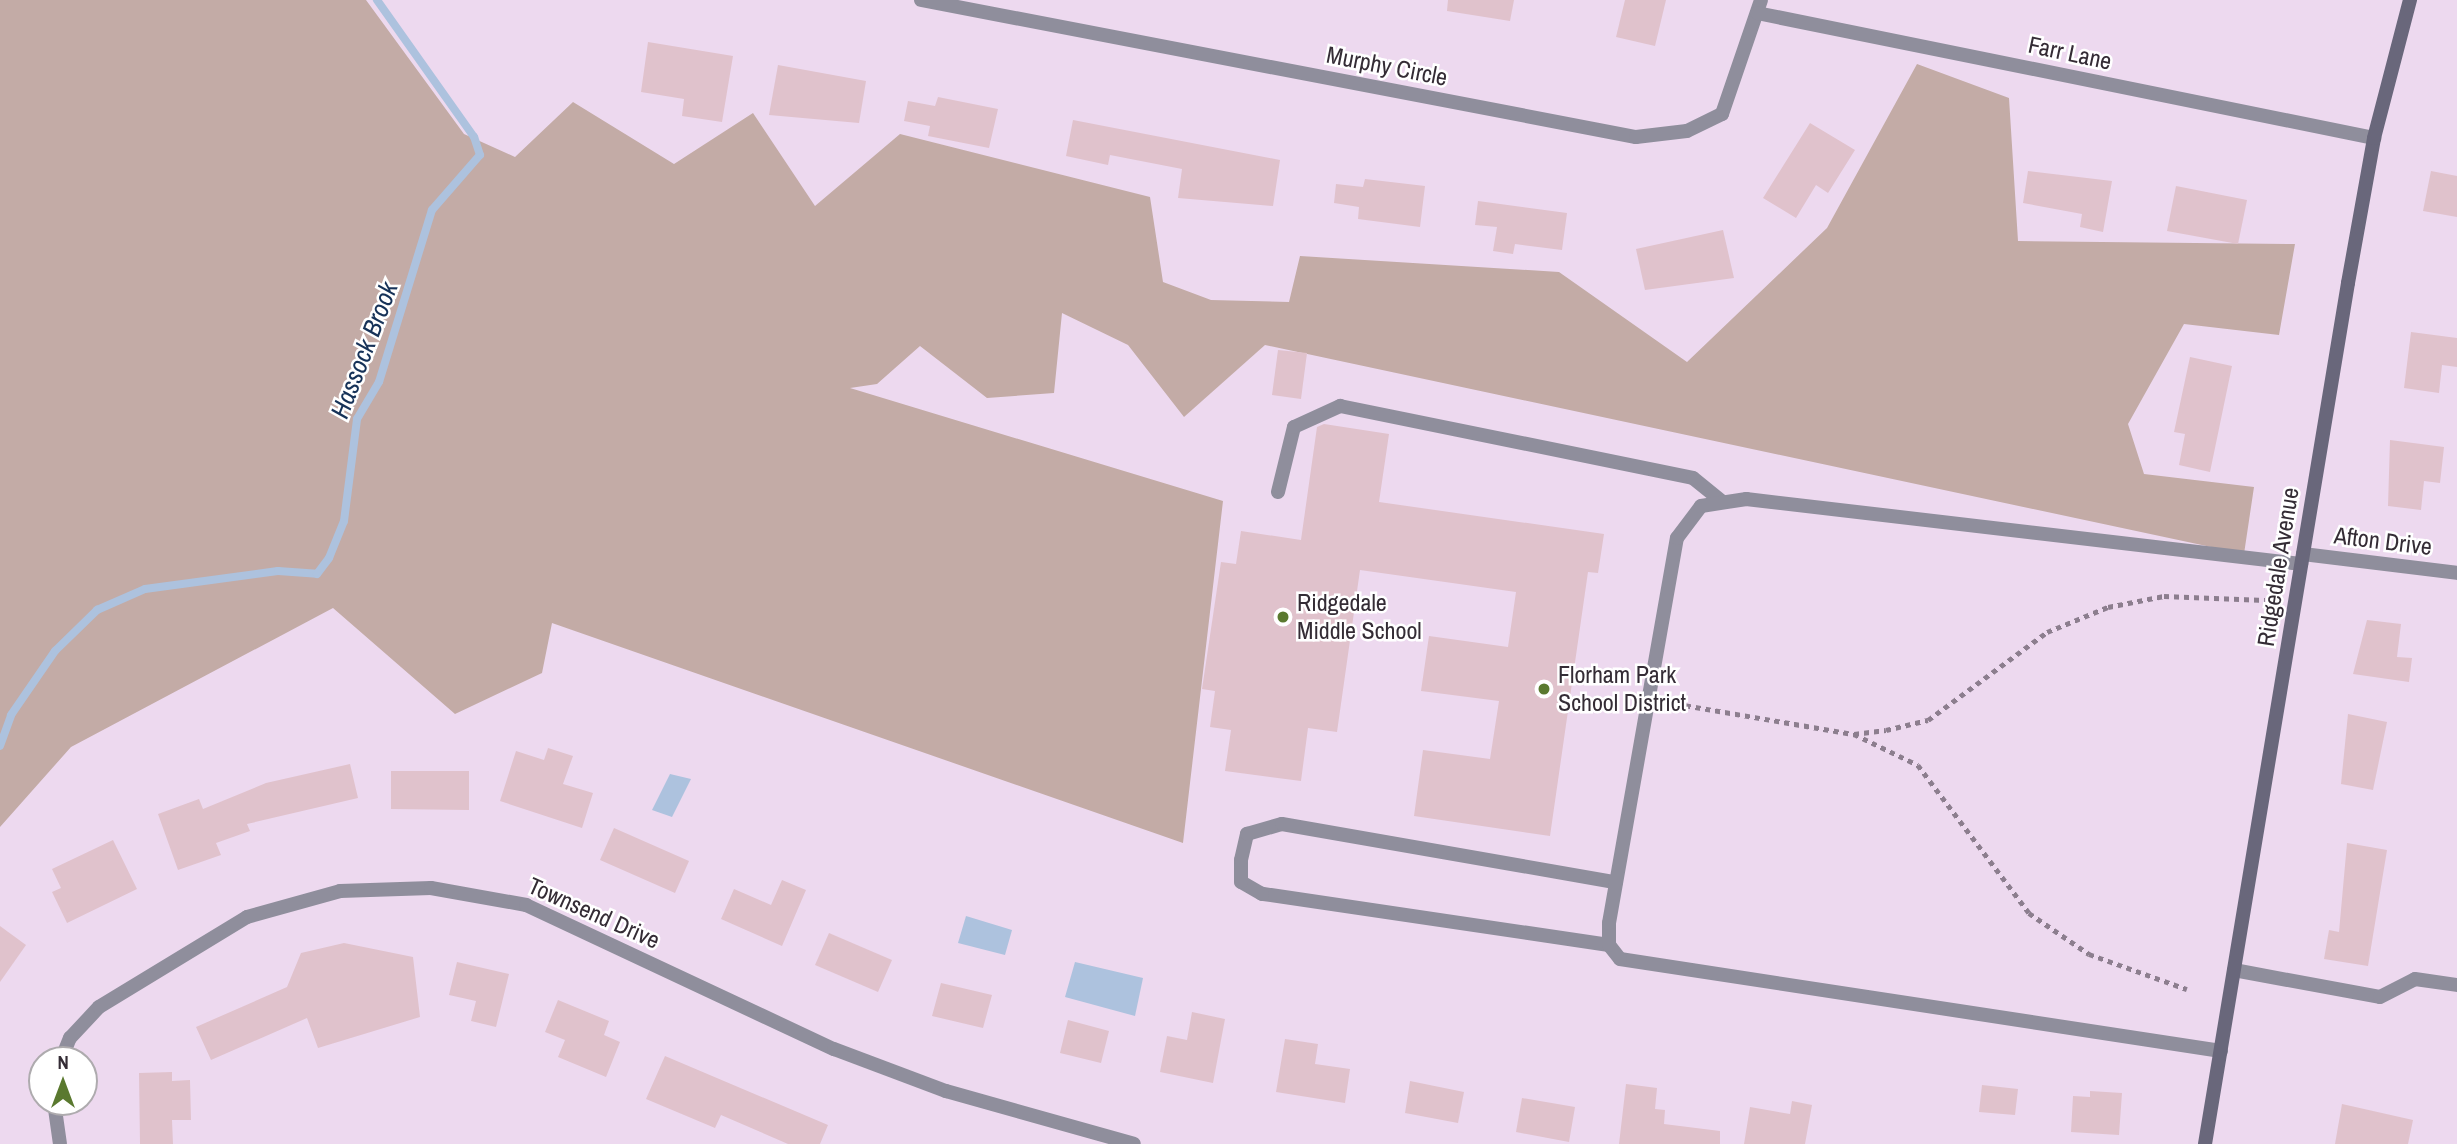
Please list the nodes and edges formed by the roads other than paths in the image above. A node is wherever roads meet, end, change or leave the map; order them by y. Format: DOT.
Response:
graph roads {
  1 [pos="921,0"];
  2 [pos="2410,0"];
  3 [pos="1759,6"];
  4 [pos="2374,138"];
  5 [pos="1278,492"];
  6 [pos="1721,501"];
  7 [pos="2302,559"];
  8 [pos="2457,573"];
  9 [pos="1616,882"];
  10 [pos="1609,945"];
  11 [pos="2234,970"];
  12 [pos="2457,985"];
  13 [pos="67,1046"];
  14 [pos="2221,1051"];
  15 [pos="56,1116"];
  16 [pos="60,1144"];
  17 [pos="1134,1144"];
  18 [pos="2205,1144"];
  1 -- 3 [label="street, Murphy Circle"];
  2 -- 4 [label="main road, Ridgedale Avenue"];
  3 -- 4 [label="street, Farr Lane"];
  4 -- 7 [label="main road, Ridgedale Avenue"];
  5 -- 6 [label="street"];
  6 -- 7 [label="street, Afton Drive"];
  6 -- 9 [label="street"];
  7 -- 8 [label="street, Afton Drive"];
  7 -- 11 [label="main road, Ridgedale Avenue"];
  9 -- 10 [label="street"];
  9 -- 10 [label="street"];
  10 -- 14 [label="street"];
  11 -- 12 [label="street"];
  11 -- 14 [label="main road, Ridgedale Avenue"];
  13 -- 17 [label="street, Townsend Drive"];
  14 -- 18 [label="main road, Ridgedale Avenue"];
  15 -- 16 [label="street"];
}
